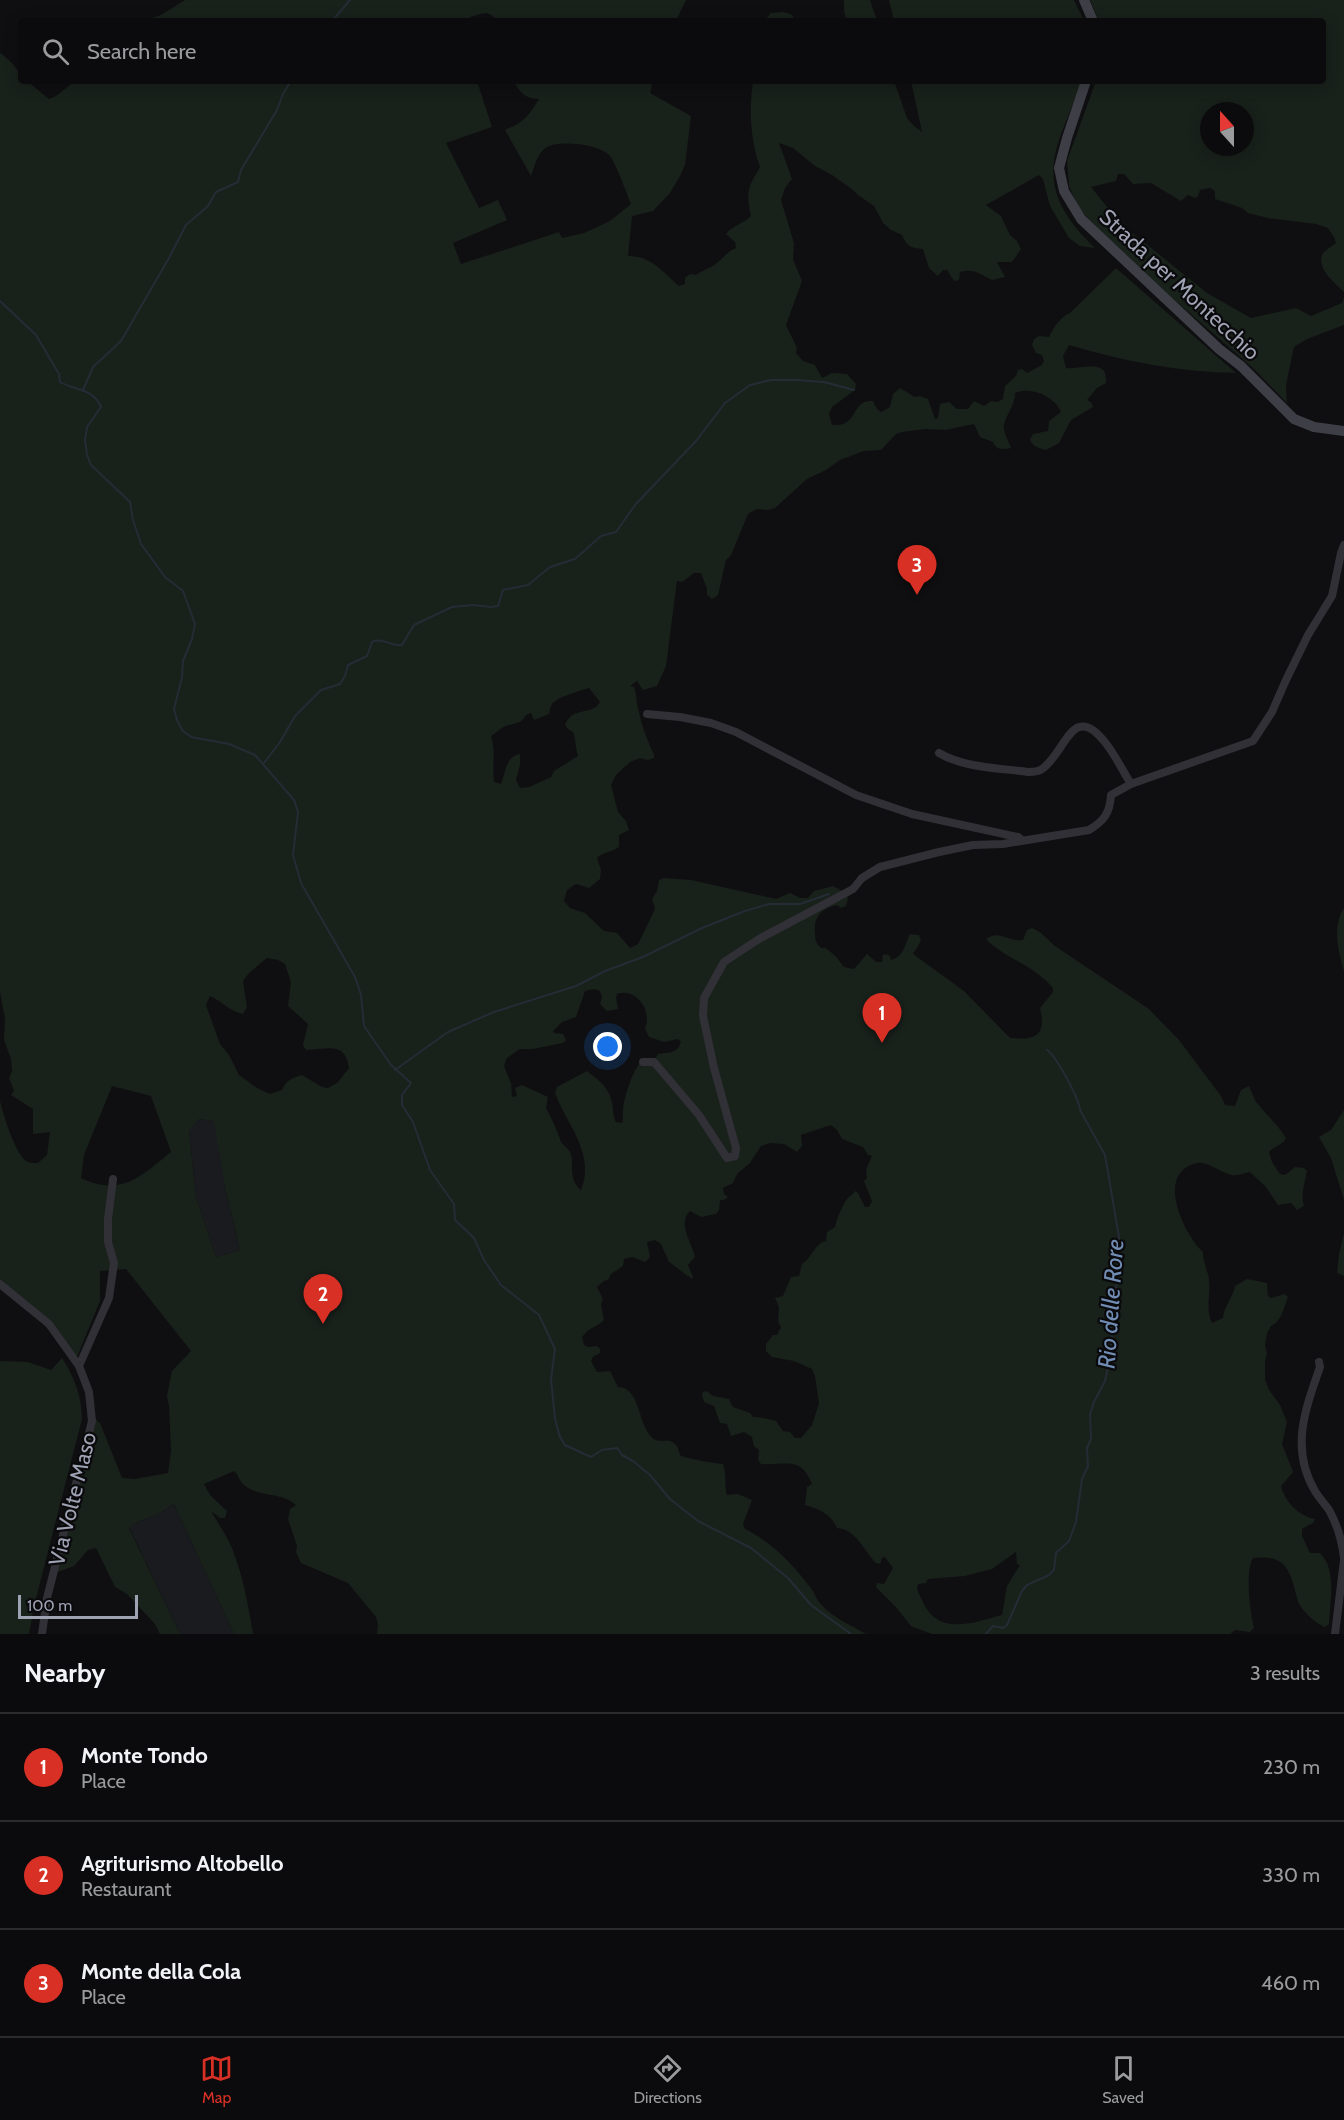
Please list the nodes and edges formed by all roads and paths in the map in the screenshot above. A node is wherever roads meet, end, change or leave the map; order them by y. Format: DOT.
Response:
graph roads {
  1 [pos="1084,0"];
  2 [pos="1092,18"];
  3 [pos="1085,84"];
  4 [pos="1344,431"];
  5 [pos="1344,545"];
  6 [pos="647,714"];
  7 [pos="939,753"];
  8 [pos="1131,784"];
  9 [pos="1023,841"];
  10 [pos="643,1062"];
  11 [pos="113,1179"];
  12 [pos="0,1284"];
  13 [pos="1320,1362"];
  14 [pos="79,1366"];
  15 [pos="1344,1559"];
  16 [pos="42,1634"];
  17 [pos="1335,1634"];
  1 -- 2 [label="street"];
  3 -- 4 [label="street, Strada per Montecchio"];
  5 -- 8 [label="street"];
  6 -- 9 [label="street"];
  7 -- 8 [label="street"];
  8 -- 9 [label="street"];
  9 -- 10 [label="street"];
  11 -- 14 [label="street"];
  12 -- 14 [label="street, Via Volte Maso"];
  13 -- 15 [label="street"];
  14 -- 16 [label="street, Via Volte Maso"];
  15 -- 17 [label="street"];
}
